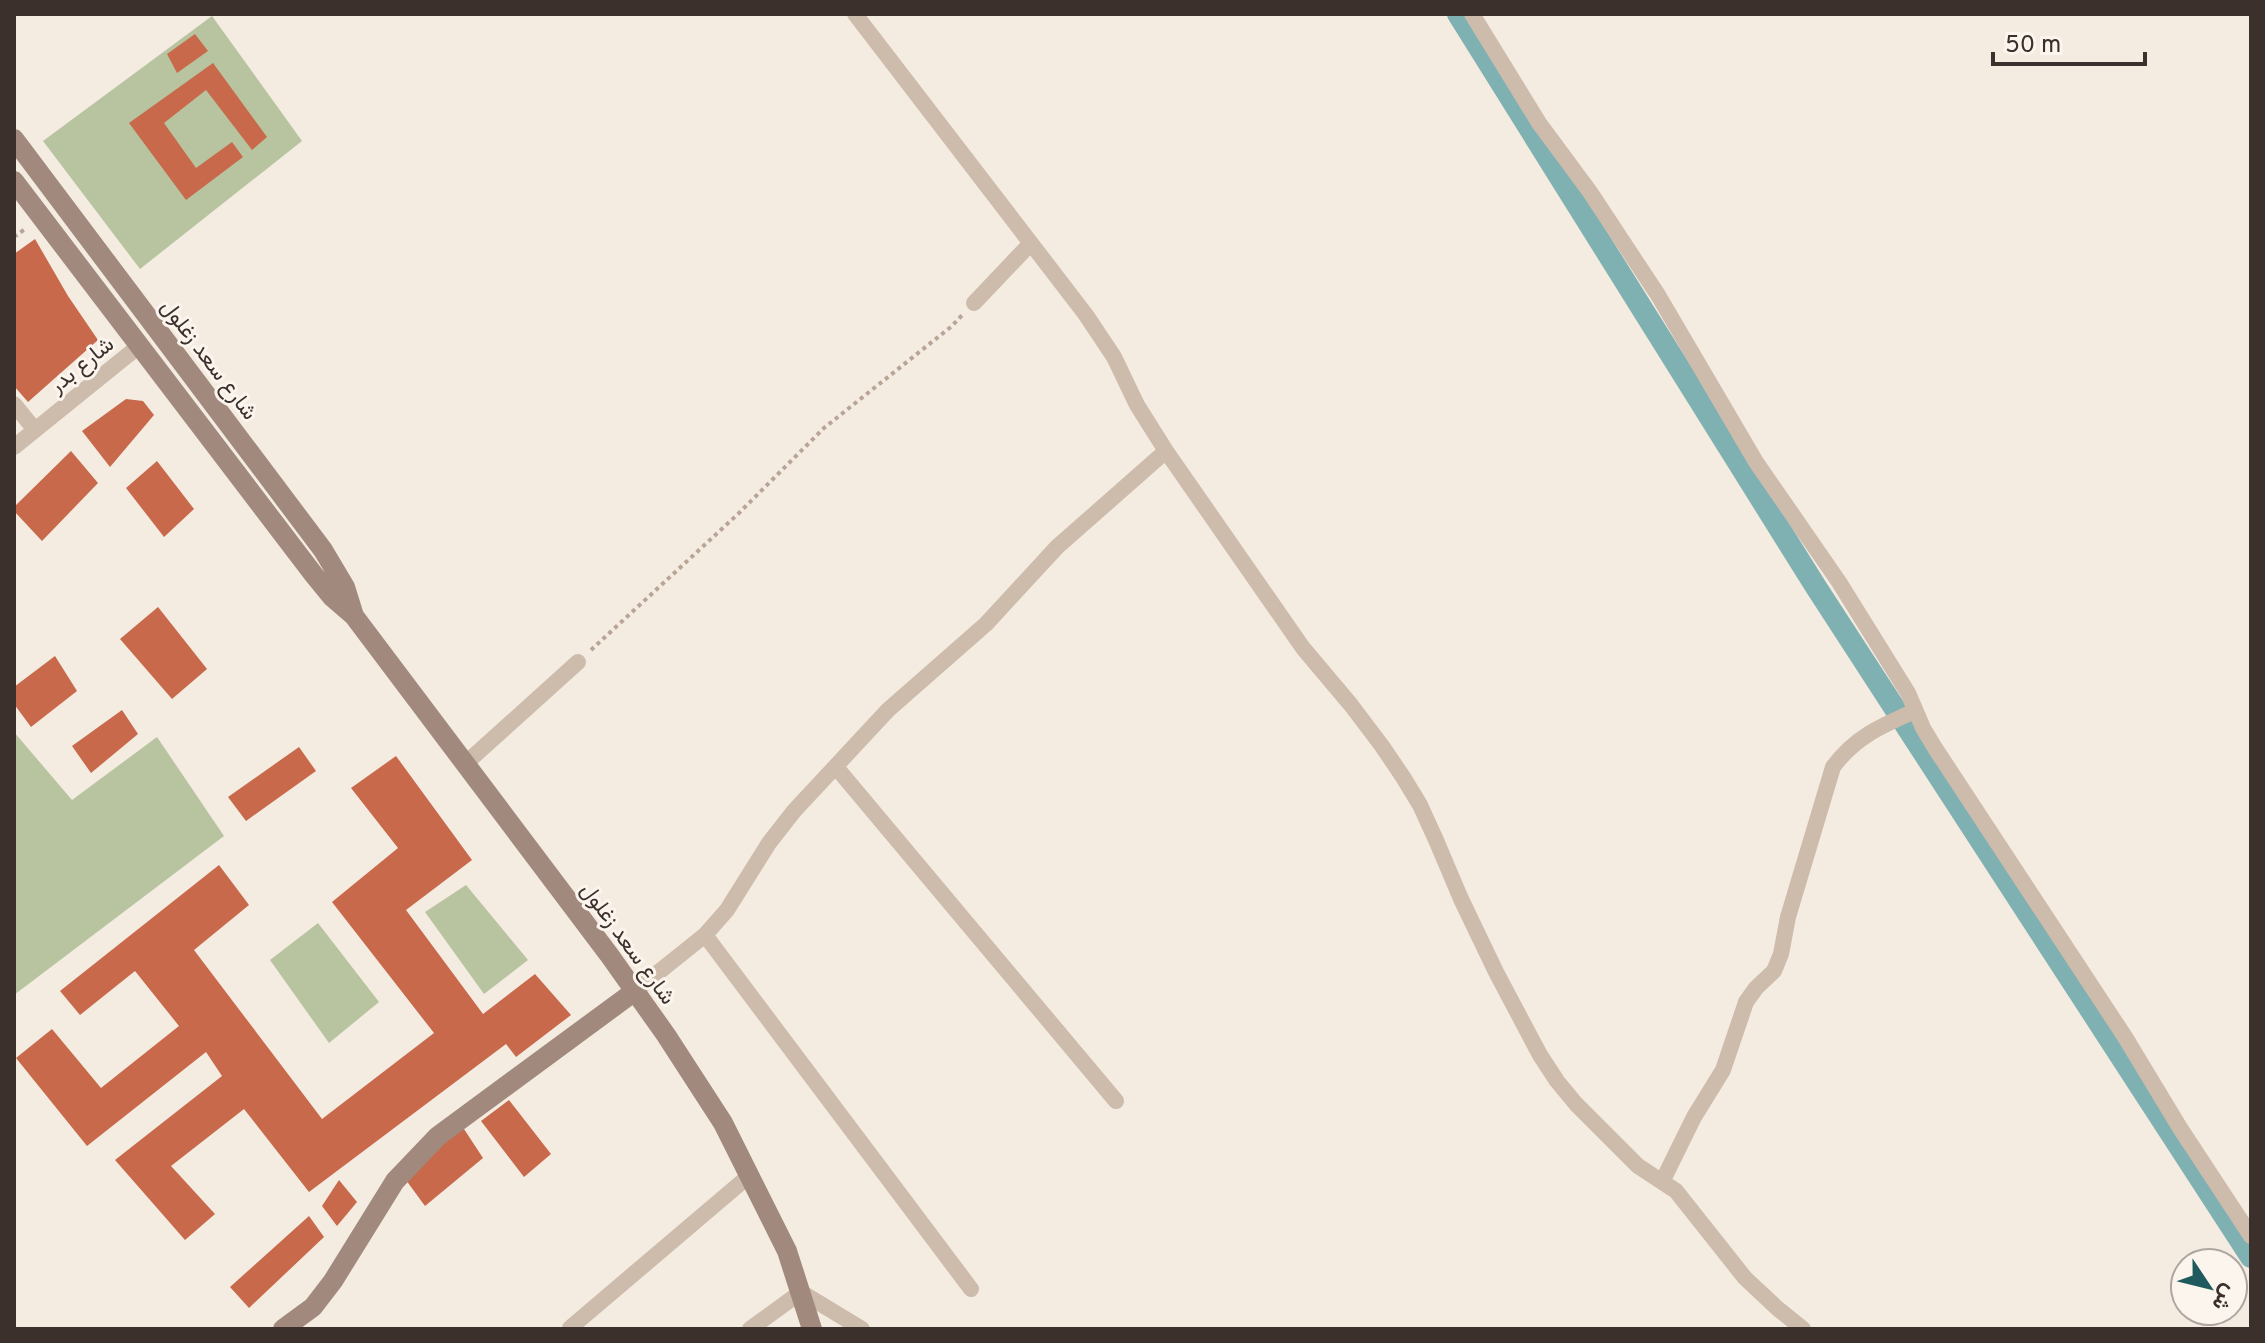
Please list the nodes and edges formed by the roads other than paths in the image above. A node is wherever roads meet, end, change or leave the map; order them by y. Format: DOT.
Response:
graph roads {
  1 [pos="855,14"];
  2 [pos="1472,14"];
  3 [pos="14,139"];
  4 [pos="14,181"];
  5 [pos="1031,243"];
  6 [pos="974,303"];
  7 [pos="139,346"];
  8 [pos="14,404"];
  9 [pos="35,430"];
  10 [pos="14,447"];
  11 [pos="1166,451"];
  12 [pos="354,616"];
  13 [pos="578,662"];
  14 [pos="1912,713"];
  15 [pos="465,764"];
  16 [pos="836,767"];
  17 [pos="705,935"];
  18 [pos="635,991"];
  19 [pos="1116,1101"];
  20 [pos="750,1175"];
  21 [pos="1662,1182"];
  22 [pos="2251,1236"];
  23 [pos="971,1289"];
  24 [pos="801,1292"];
  25 [pos="283,1329"];
  26 [pos="572,1329"];
  27 [pos="750,1329"];
  28 [pos="812,1329"];
  29 [pos="862,1329"];
  30 [pos="1803,1329"];
  1 -- 5 [label="street"];
  2 -- 14 [label="street"];
  3 -- 12 [label="main road, شارع سعد زغلول"];
  4 -- 7 [label="main road, شارع سعد زغلول"];
  5 -- 6 [label="street"];
  5 -- 11 [label="street"];
  7 -- 9 [label="street, شارع بدر"];
  7 -- 12 [label="main road, شارع سعد زغلول"];
  8 -- 9 [label="street"];
  9 -- 10 [label="street, شارع بدر"];
  11 -- 16 [label="street"];
  11 -- 21 [label="street"];
  12 -- 15 [label="main road, شارع سعد زغلول"];
  13 -- 15 [label="street"];
  14 -- 21 [label="street"];
  14 -- 22 [label="street"];
  15 -- 18 [label="main road, شارع سعد زغلول"];
  16 -- 17 [label="street"];
  16 -- 19 [label="street"];
  17 -- 18 [label="street"];
  17 -- 23 [label="street"];
  18 -- 20 [label="main road, شارع سعد زغلول"];
  18 -- 25 [label="main road"];
  20 -- 24 [label="main road, شارع سعد زغلول"];
  20 -- 26 [label="street"];
  21 -- 30 [label="street"];
  24 -- 27 [label="street"];
  24 -- 28 [label="main road, شارع سعد زغلول"];
  24 -- 29 [label="street"];
}
